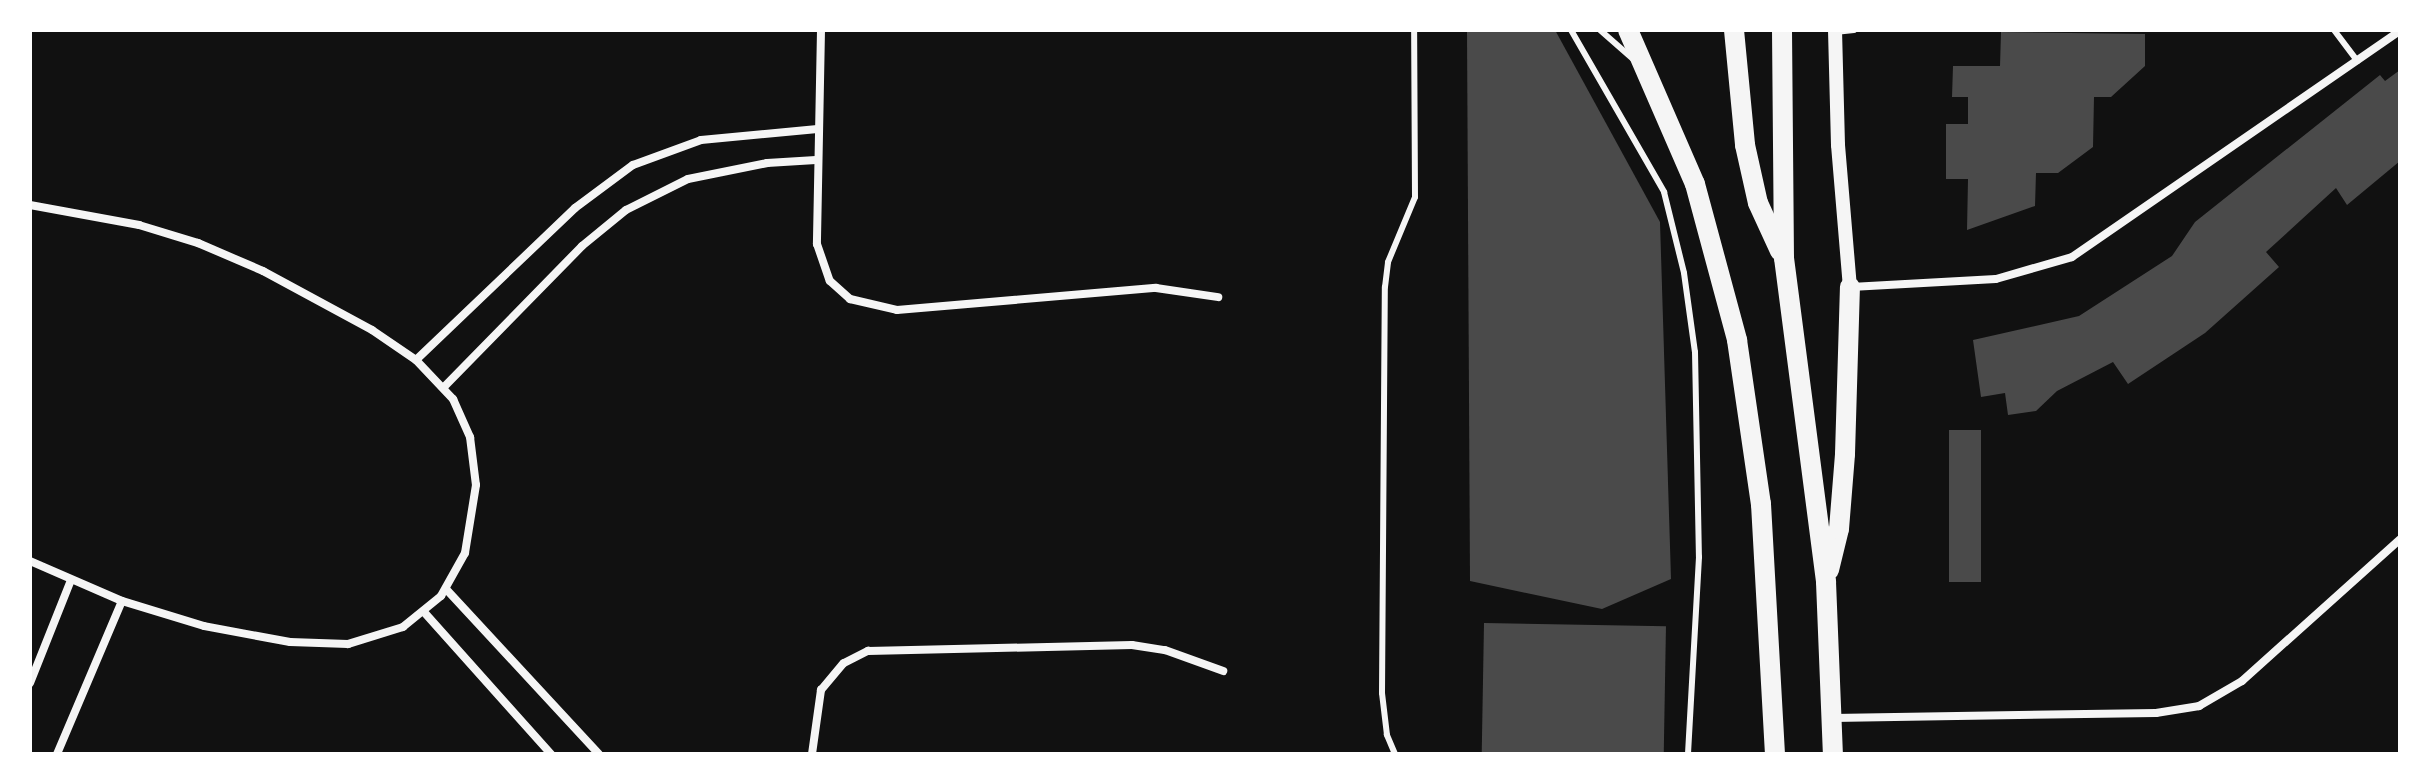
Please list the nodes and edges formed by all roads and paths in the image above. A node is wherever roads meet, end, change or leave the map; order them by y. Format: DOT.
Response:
graph roads {
  1 [pos="821,30"];
  2 [pos="1414,30"];
  3 [pos="1571,30"];
  4 [pos="1600,30"];
  5 [pos="1628,30"];
  6 [pos="1734,30"];
  7 [pos="1782,30"];
  8 [pos="1854,30"];
  9 [pos="2334,30"];
  10 [pos="1835,31"];
  11 [pos="2400,31"];
  12 [pos="2357,61"];
  13 [pos="1648,69"];
  14 [pos="817,129"];
  15 [pos="816,160"];
  16 [pos="30,205"];
  17 [pos="1784,258"];
  18 [pos="1850,287"];
  19 [pos="1218,297"];
  20 [pos="416,360"];
  21 [pos="444,387"];
  22 [pos="2400,539"];
  23 [pos="30,561"];
  24 [pos="71,580"];
  25 [pos="1826,582"];
  26 [pos="446,589"];
  27 [pos="122,601"];
  28 [pos="424,612"];
  29 [pos="1223,671"];
  30 [pos="30,683"];
  31 [pos="1833,718"];
  32 [pos="57,754"];
  33 [pos="551,754"];
  34 [pos="599,754"];
  35 [pos="812,754"];
  36 [pos="1395,754"];
  37 [pos="1688,754"];
  38 [pos="1775,754"];
  39 [pos="1833,754"];
  1 -- 14 [label="street"];
  2 -- 36 [label="lane"];
  3 -- 37 [label="lane"];
  4 -- 13 [label="lane"];
  5 -- 13 [label="main road"];
  6 -- 17 [label="main road"];
  7 -- 17 [label="main road"];
  8 -- 10 [label="lane"];
  9 -- 12 [label="lane"];
  10 -- 18 [label="street"];
  11 -- 12 [label="street"];
  12 -- 18 [label="street"];
  13 -- 38 [label="main road"];
  14 -- 15 [label="street"];
  14 -- 20 [label="street"];
  15 -- 19 [label="street"];
  15 -- 21 [label="street"];
  16 -- 20 [label="street"];
  17 -- 25 [label="main road"];
  18 -- 25 [label="main road"];
  20 -- 21 [label="street"];
  21 -- 26 [label="street"];
  22 -- 31 [label="street"];
  23 -- 24 [label="street"];
  24 -- 27 [label="street"];
  24 -- 30 [label="street"];
  25 -- 31 [label="main road"];
  26 -- 28 [label="street"];
  26 -- 34 [label="street"];
  27 -- 28 [label="street"];
  27 -- 32 [label="street"];
  28 -- 33 [label="street"];
  29 -- 35 [label="street"];
  31 -- 39 [label="main road"];
}
